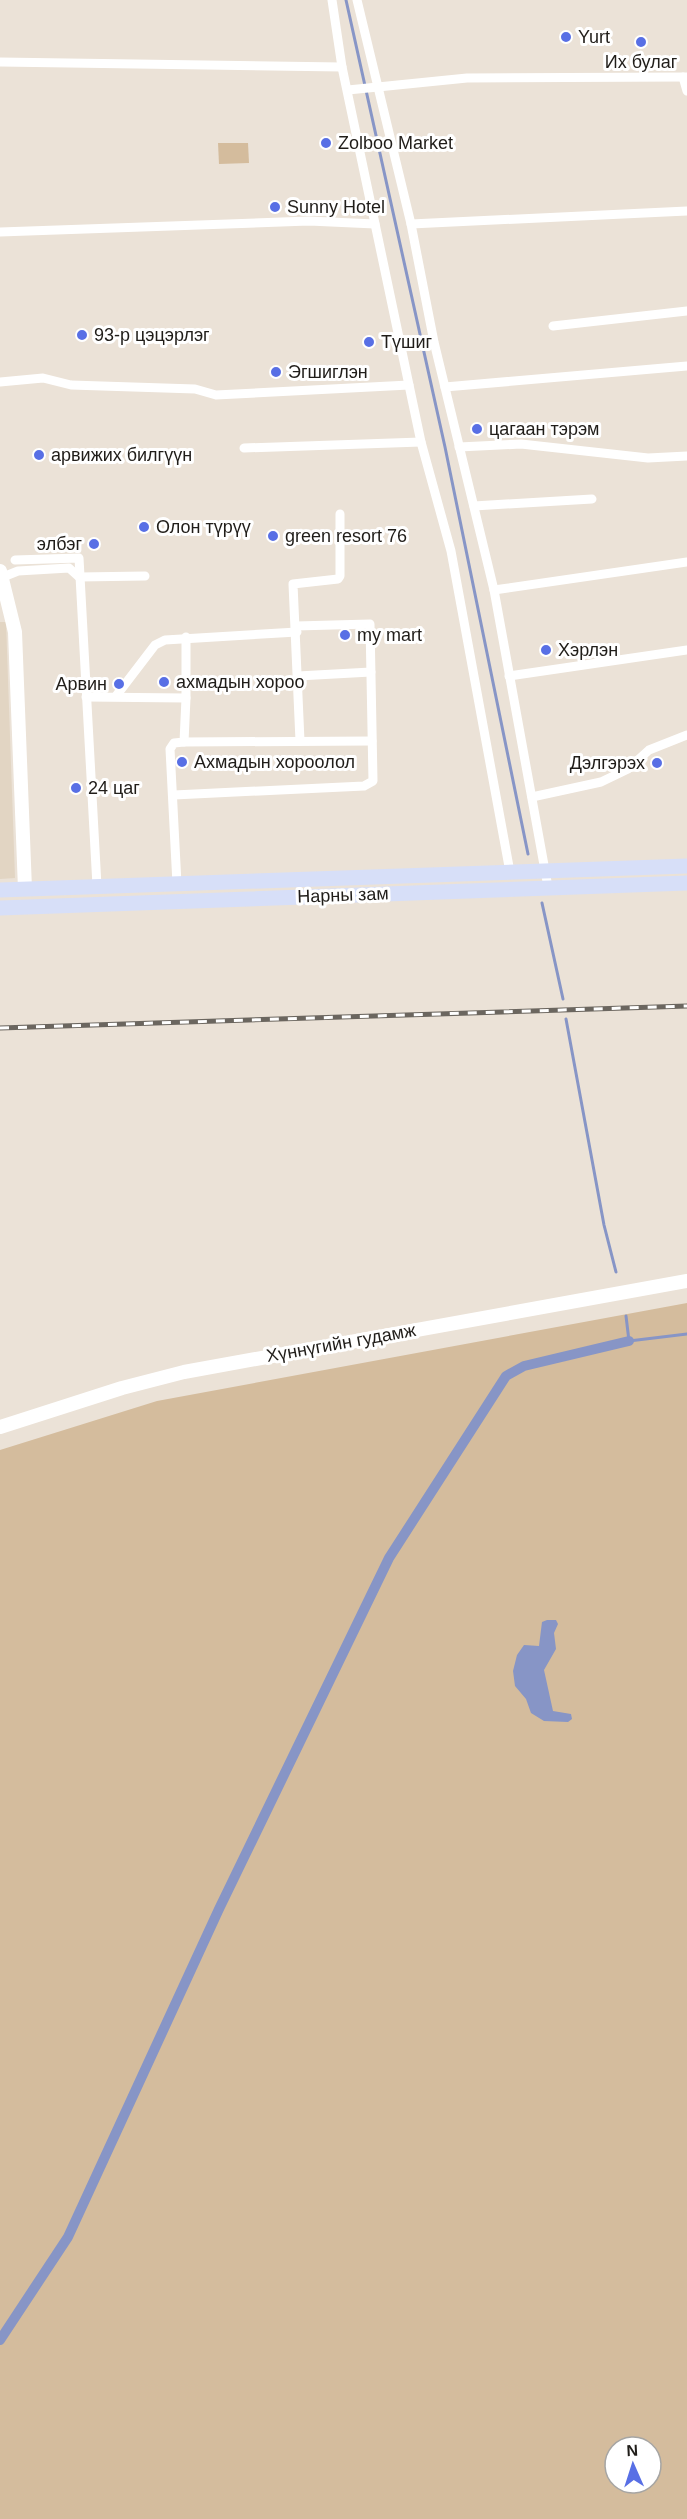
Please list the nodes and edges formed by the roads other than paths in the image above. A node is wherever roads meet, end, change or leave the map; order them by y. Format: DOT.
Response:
graph roads {
  1 [pos="332,0"];
  2 [pos="357,0"];
  3 [pos="0,62"];
  4 [pos="342,67"];
  5 [pos="685,77"];
  6 [pos="376,86"];
  7 [pos="353,89"];
  8 [pos="687,91"];
  9 [pos="687,212"];
  10 [pos="375,224"];
  11 [pos="411,224"];
  12 [pos="0,232"];
  13 [pos="687,311"];
  14 [pos="553,326"];
  15 [pos="687,366"];
  16 [pos="0,382"];
  17 [pos="409,385"];
  18 [pos="445,387"];
  19 [pos="421,442"];
  20 [pos="459,447"];
  21 [pos="244,448"];
  22 [pos="687,456"];
  23 [pos="592,499"];
  24 [pos="474,506"];
  25 [pos="340,514"];
  26 [pos="15,560"];
  27 [pos="687,562"];
  28 [pos="2,574"];
  29 [pos="145,576"];
  30 [pos="79,577"];
  31 [pos="495,590"];
  32 [pos="5,616"];
  33 [pos="296,629"];
  34 [pos="186,637"];
  35 [pos="687,650"];
  36 [pos="371,672"];
  37 [pos="298,676"];
  38 [pos="509,676"];
  39 [pos="116,696"];
  40 [pos="86,697"];
  41 [pos="186,698"];
  42 [pos="687,735"];
  43 [pos="184,741"];
  44 [pos="300,741"];
  45 [pos="372,741"];
  46 [pos="174,795"];
  47 [pos="532,797"];
  48 [pos="687,866"];
  49 [pos="546,870"];
  50 [pos="510,872"];
  51 [pos="687,883"];
  52 [pos="177,884"];
  53 [pos="97,886"];
  54 [pos="548,887"];
  55 [pos="26,889"];
  56 [pos="0,890"];
  57 [pos="0,908"];
  58 [pos="687,1281"];
  59 [pos="0,1427"];
  1 -- 4 [label="street"];
  2 -- 6 [label="street"];
  3 -- 4 [label="street"];
  4 -- 7 [label="street"];
  5 -- 6 [label="street"];
  5 -- 8 [label="street"];
  6 -- 7 [label="street"];
  6 -- 11 [label="street"];
  7 -- 10 [label="street"];
  9 -- 11 [label="street"];
  10 -- 12 [label="street"];
  10 -- 17 [label="street"];
  11 -- 18 [label="street"];
  13 -- 14 [label="street"];
  15 -- 18 [label="street"];
  16 -- 17 [label="street"];
  17 -- 19 [label="street"];
  18 -- 20 [label="street"];
  19 -- 21 [label="street"];
  19 -- 50 [label="street"];
  20 -- 22 [label="street"];
  20 -- 24 [label="street"];
  23 -- 24 [label="street"];
  24 -- 31 [label="street"];
  25 -- 33 [label="street"];
  26 -- 30 [label="street"];
  27 -- 31 [label="street"];
  28 -- 30 [label="street"];
  28 -- 32 [label="main road"];
  29 -- 30 [label="street"];
  30 -- 40 [label="street"];
  31 -- 38 [label="street"];
  32 -- 55 [label="main road"];
  33 -- 34 [label="street"];
  33 -- 36 [label="street"];
  33 -- 37 [label="street"];
  34 -- 39 [label="street"];
  34 -- 41 [label="street"];
  35 -- 38 [label="street"];
  36 -- 37 [label="street"];
  36 -- 45 [label="street"];
  37 -- 44 [label="street"];
  38 -- 47 [label="street"];
  39 -- 40 [label="street"];
  39 -- 41 [label="street"];
  40 -- 53 [label="street"];
  41 -- 43 [label="street"];
  42 -- 47 [label="street"];
  43 -- 44 [label="street"];
  43 -- 46 [label="street"];
  44 -- 45 [label="street"];
  45 -- 46 [label="street"];
  46 -- 52 [label="street"];
  47 -- 49 [label="street"];
  48 -- 49 [label="main road, Нарны зам"];
  49 -- 50 [label="main road, Нарны зам"];
  49 -- 54 [label="street"];
  50 -- 52 [label="main road, Нарны зам"];
  51 -- 54 [label="main road, Нарны зам"];
  52 -- 53 [label="main road, Нарны зам"];
  53 -- 55 [label="main road, Нарны зам"];
  54 -- 57 [label="main road, Нарны зам"];
  55 -- 56 [label="main road, Нарны зам"];
  58 -- 59 [label="main road, Хүннүгийн гудамж"];
}
